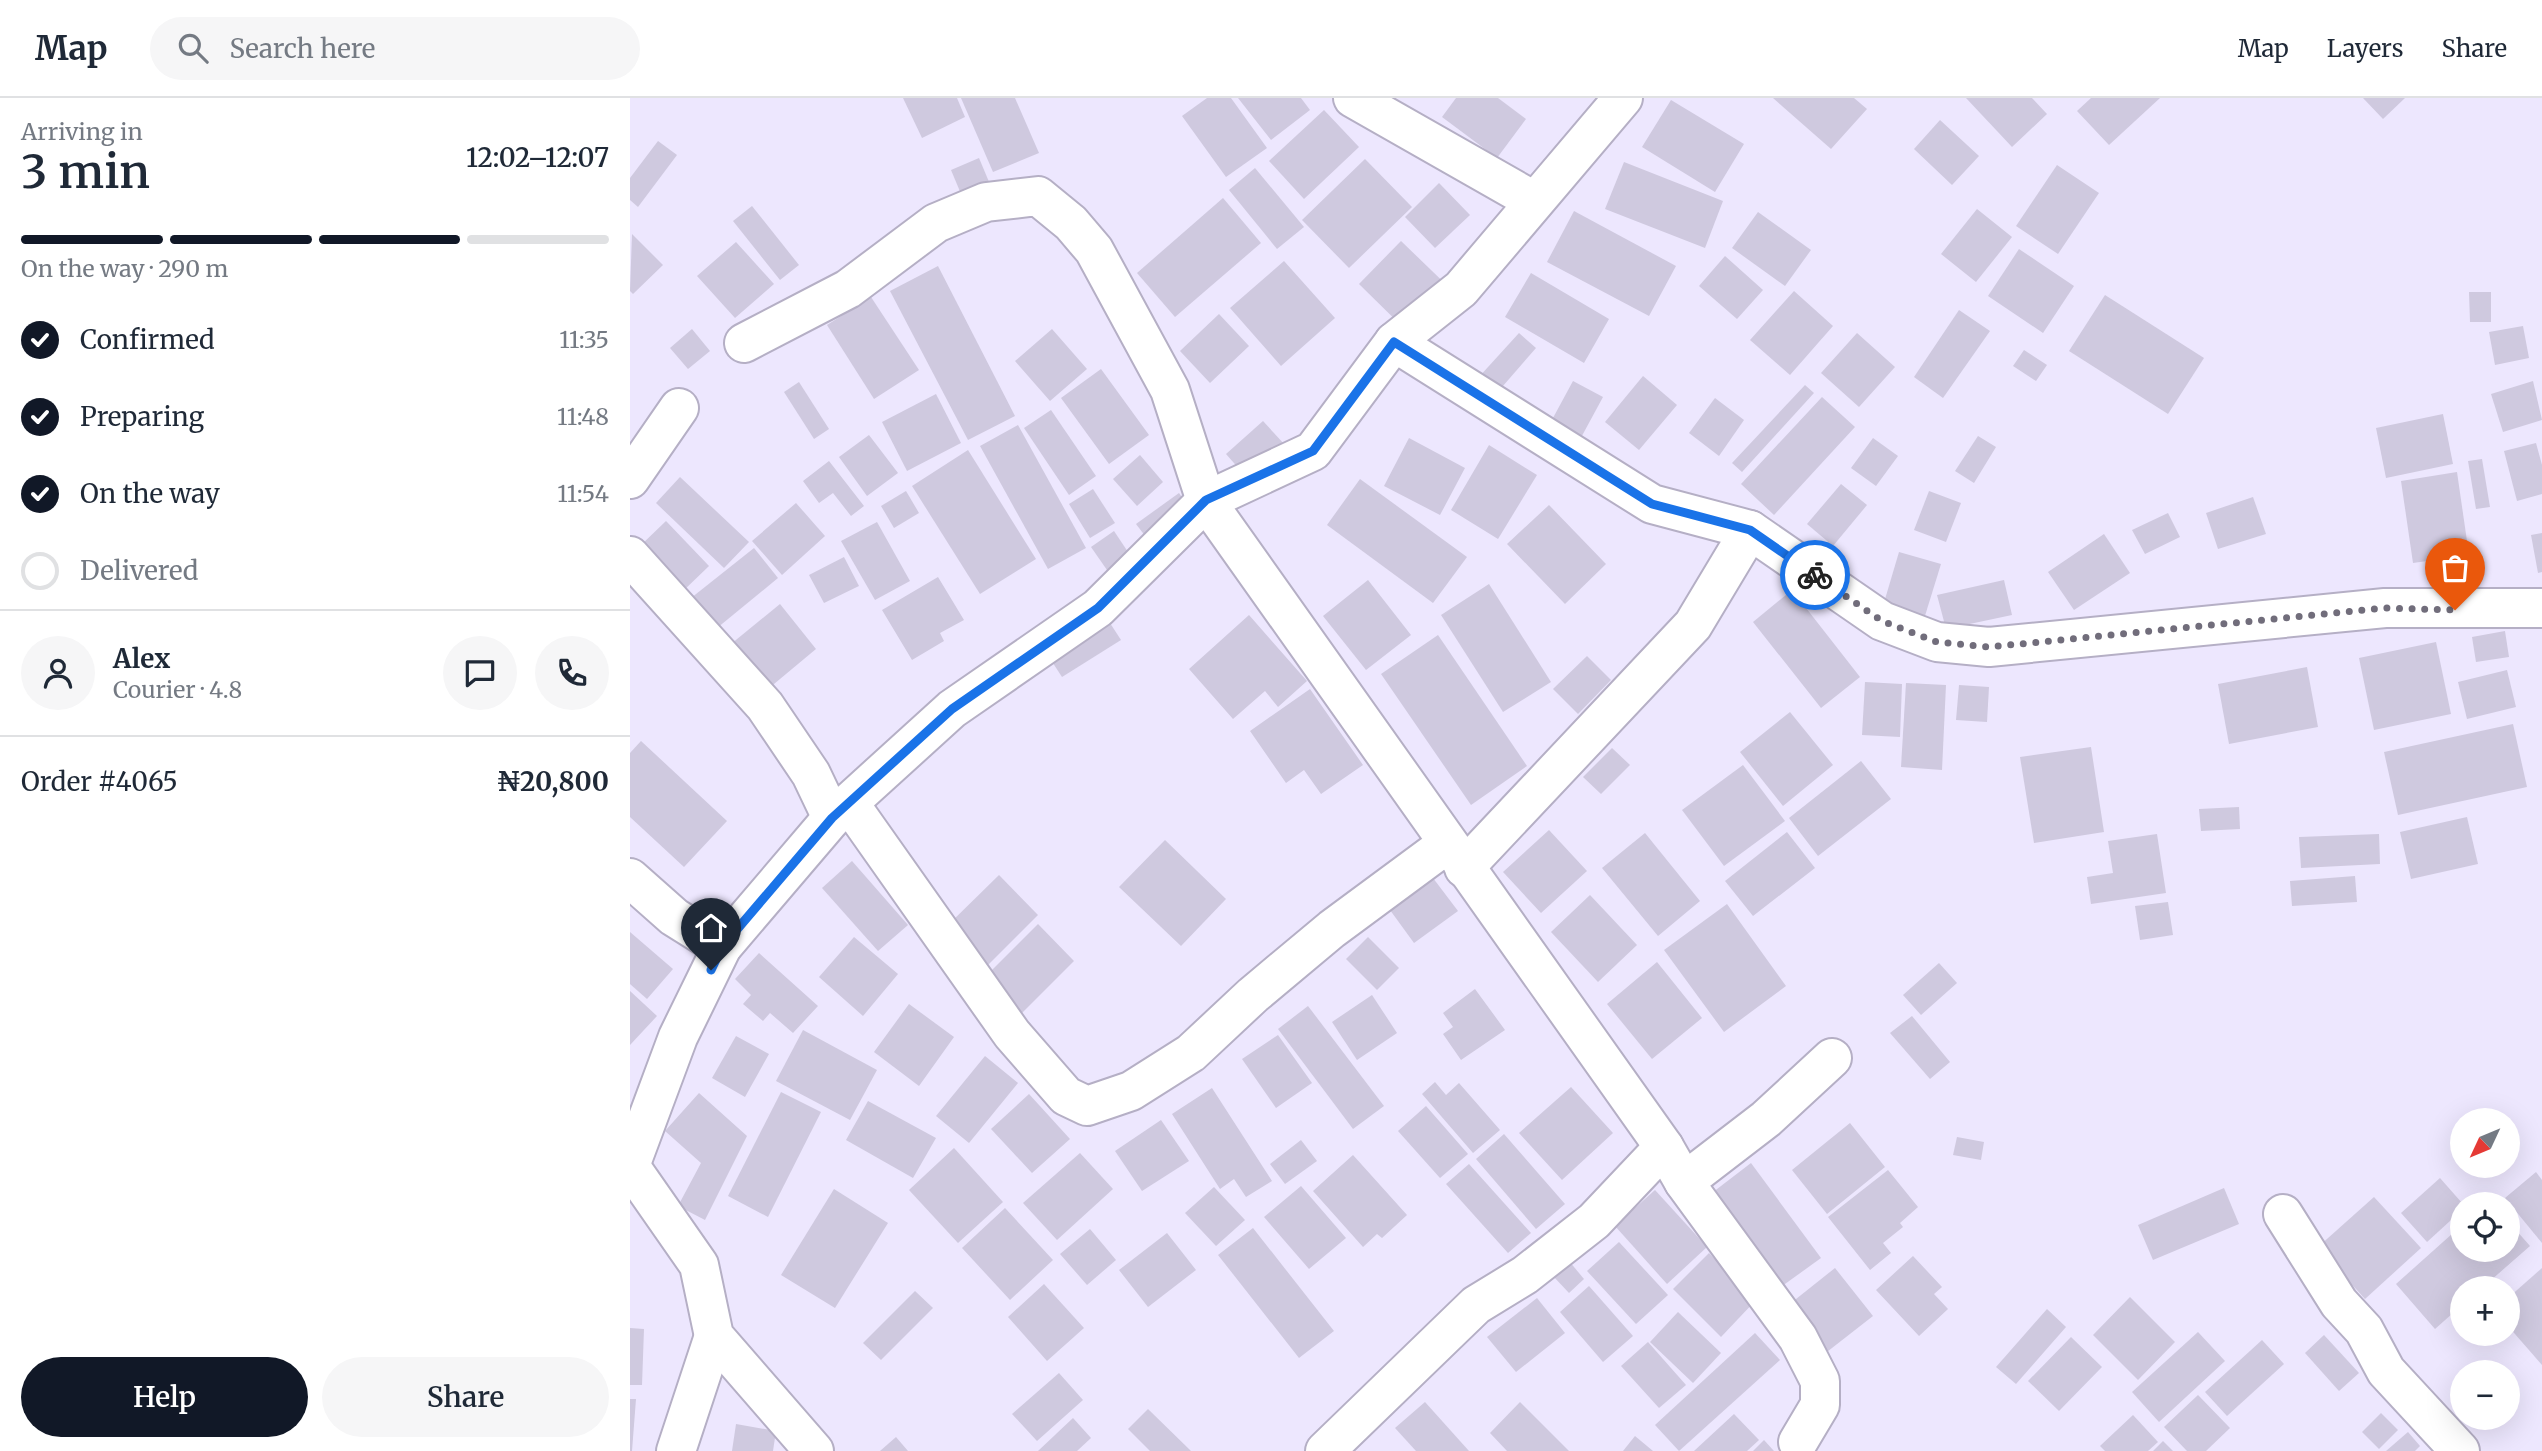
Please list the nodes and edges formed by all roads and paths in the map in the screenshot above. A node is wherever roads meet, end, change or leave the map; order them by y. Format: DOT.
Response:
graph roads {
  1 [pos="1353,98"];
  2 [pos="1623,98"];
  3 [pos="1534,201"];
  4 [pos="1394,342"];
  5 [pos="744,343"];
  6 [pos="679,408"];
  7 [pos="630,479"];
  8 [pos="1206,500"];
  9 [pos="1750,530"];
  10 [pos="630,556"];
  11 [pos="2542,608"];
  12 [pos="840,811"];
  13 [pos="1455,856"];
  14 [pos="630,878"];
  15 [pos="722,947"];
  16 [pos="1832,1058"];
  17 [pos="1664,1147"];
  18 [pos="630,1166"];
  19 [pos="1684,1182"];
  20 [pos="2283,1214"];
  21 [pos="714,1336"];
  22 [pos="1798,1442"];
  23 [pos="676,1451"];
  24 [pos="814,1451"];
  25 [pos="1325,1451"];
  26 [pos="2460,1451"];
  1 -- 3 [label="street"];
  2 -- 3 [label="street"];
  3 -- 4 [label="street"];
  4 -- 8 [label="street"];
  4 -- 9 [label="street"];
  5 -- 8 [label="street"];
  6 -- 7 [label="street"];
  8 -- 12 [label="street"];
  8 -- 13 [label="street"];
  9 -- 11 [label="street"];
  9 -- 13 [label="street"];
  10 -- 12 [label="street"];
  12 -- 13 [label="street"];
  12 -- 15 [label="street"];
  13 -- 17 [label="street"];
  14 -- 15 [label="street"];
  15 -- 18 [label="street"];
  16 -- 19 [label="street"];
  17 -- 19 [label="street"];
  17 -- 25 [label="street"];
  18 -- 21 [label="street"];
  19 -- 22 [label="street"];
  20 -- 26 [label="street"];
  21 -- 23 [label="street"];
  21 -- 24 [label="street"];
}
